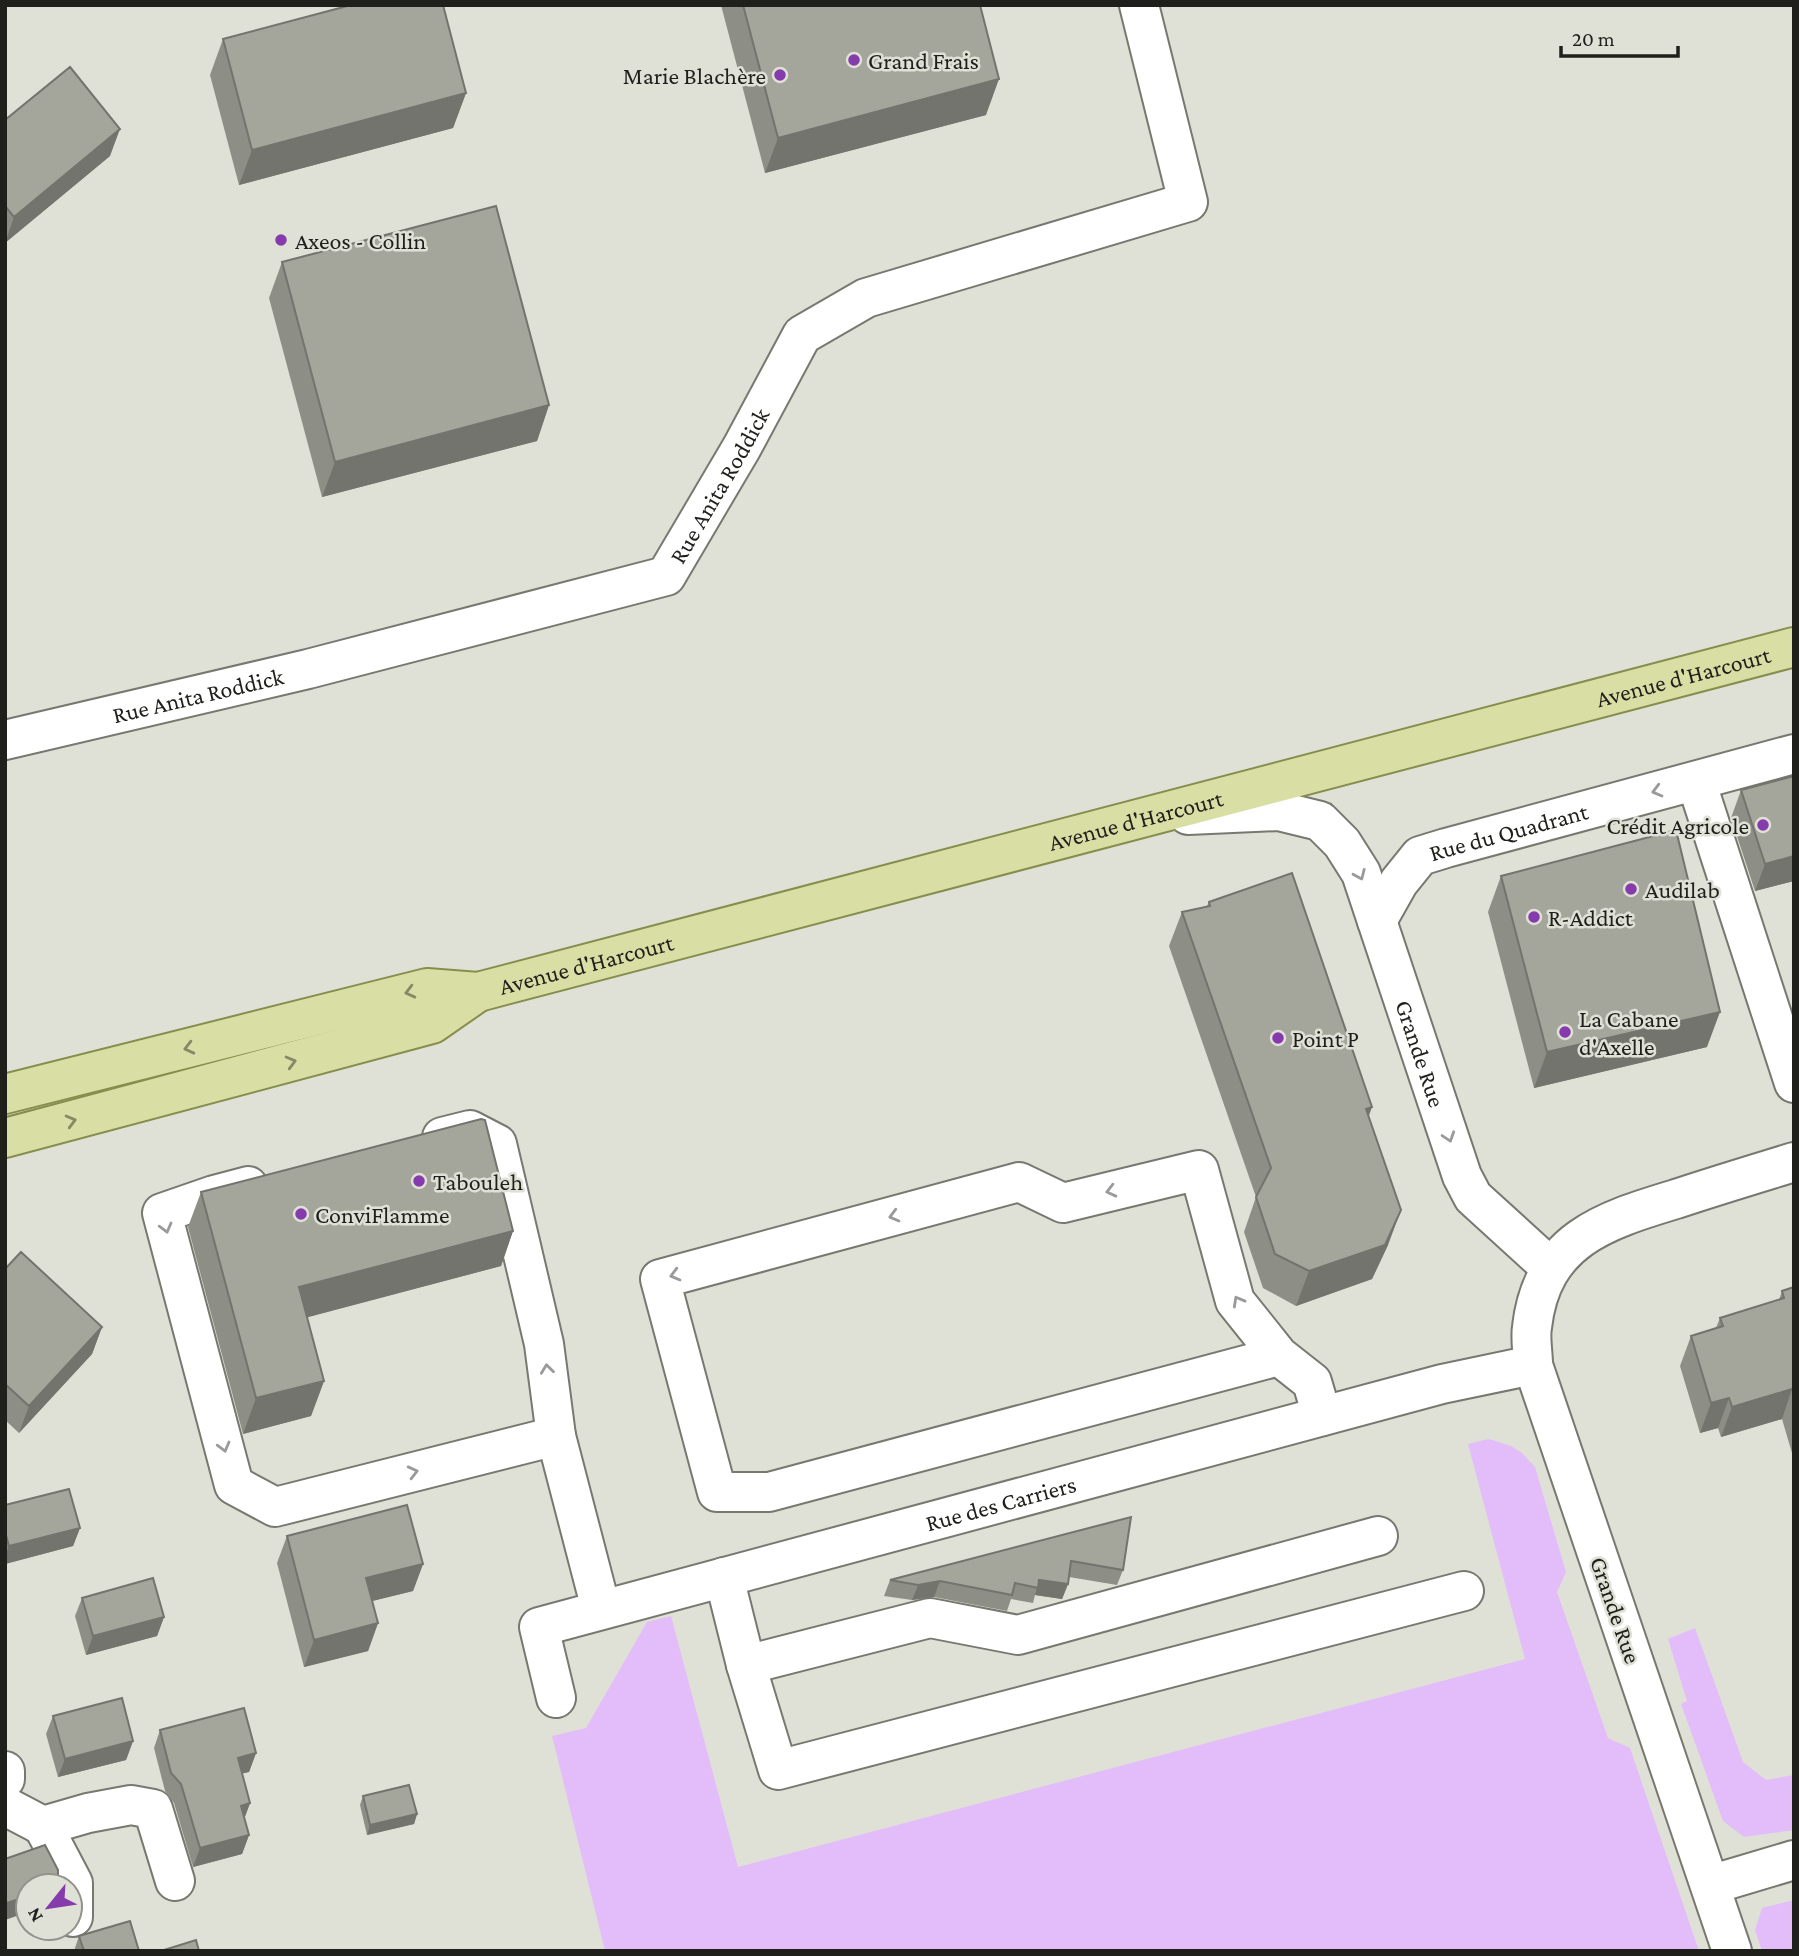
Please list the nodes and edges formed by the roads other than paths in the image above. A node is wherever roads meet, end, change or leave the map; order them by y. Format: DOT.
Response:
graph roads {
  1 [pos="1139,5"];
  2 [pos="1794,647"];
  3 [pos="5,740"];
  4 [pos="1794,754"];
  5 [pos="1696,781"];
  6 [pos="1157,816"];
  7 [pos="1377,921"];
  8 [pos="478,992"];
  9 [pos="1794,1083"];
  10 [pos="5,1094"];
  11 [pos="5,1138"];
  12 [pos="409,1145"];
  13 [pos="1794,1162"];
  14 [pos="280,1178"];
  15 [pos="1551,1268"];
  16 [pos="1279,1356"];
  17 [pos="1533,1365"];
  18 [pos="1322,1416"];
  19 [pos="556,1436"];
  20 [pos="1378,1536"];
  21 [pos="723,1577"];
  22 [pos="1464,1591"];
  23 [pos="601,1609"];
  24 [pos="746,1665"];
  25 [pos="556,1698"];
  26 [pos="5,1771"];
  27 [pos="5,1779"];
  28 [pos="5,1805"];
  29 [pos="43,1826"];
  30 [pos="1794,1860"];
  31 [pos="67,1872"];
  32 [pos="174,1881"];
  33 [pos="1710,1885"];
  34 [pos="1732,1951"];
  1 -- 3 [label="street, Rue Anita Roddick"];
  2 -- 6 [label="main road, Avenue d'Harcourt"];
  4 -- 5 [label="street, Rue du Quadrant"];
  5 -- 7 [label="street, Rue du Quadrant, one-way"];
  5 -- 9 [label="street"];
  6 -- 7 [label="street, Grande Rue, one-way"];
  6 -- 8 [label="main road, Avenue d'Harcourt"];
  7 -- 15 [label="street, Grande Rue, one-way"];
  8 -- 10 [label="main road, Avenue d'Harcourt, one-way"];
  11 -- 8 [label="main road, Avenue d'Harcourt, one-way"];
  19 -- 12 [label="street, one-way"];
  13 -- 15 [label="street, Grande Rue"];
  14 -- 19 [label="street, one-way"];
  15 -- 17 [label="street, Grande Rue"];
  16 -- 16 [label="street, one-way"];
  16 -- 18 [label="street"];
  17 -- 18 [label="street, Rue des Carriers"];
  17 -- 33 [label="street, Grande Rue"];
  18 -- 21 [label="street, Rue des Carriers"];
  19 -- 23 [label="street"];
  20 -- 24 [label="street"];
  21 -- 23 [label="street, Rue des Carriers"];
  21 -- 24 [label="street"];
  22 -- 24 [label="street"];
  23 -- 25 [label="street, Rue des Carriers"];
  26 -- 27 [label="street"];
  28 -- 29 [label="street"];
  29 -- 31 [label="street"];
  29 -- 32 [label="street"];
  30 -- 33 [label="street"];
  33 -- 34 [label="street, Grande Rue"];
}
